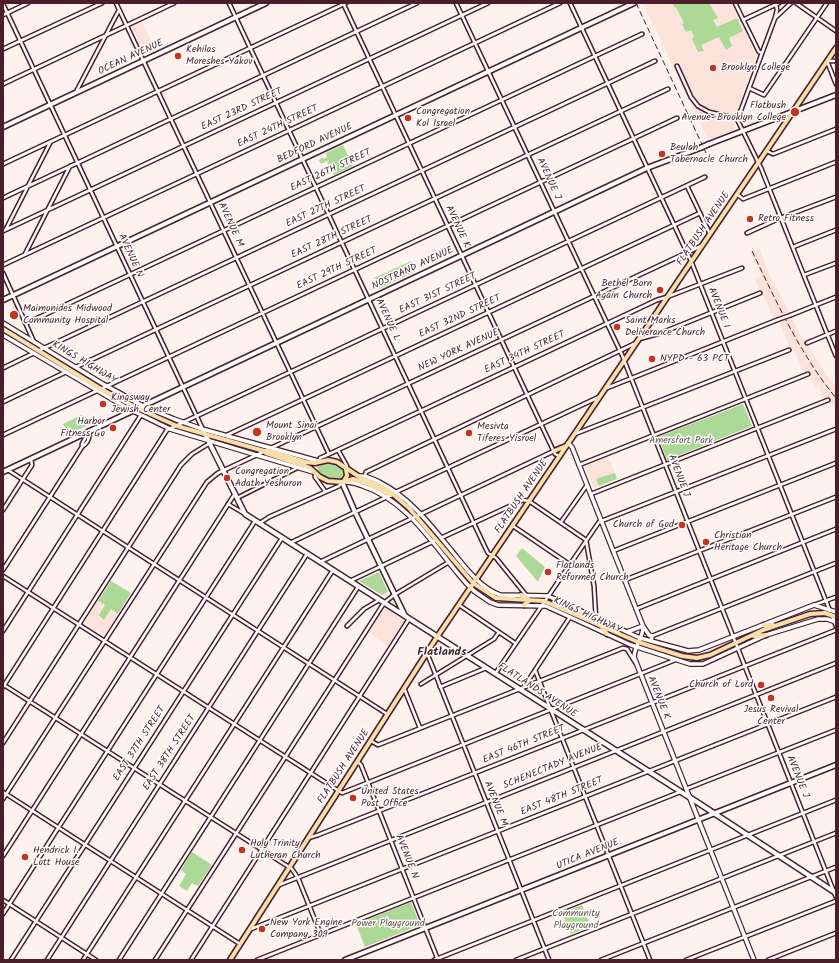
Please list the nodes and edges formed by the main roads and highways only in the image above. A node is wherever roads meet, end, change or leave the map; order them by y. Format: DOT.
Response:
graph roads {
  1 [pos="266,3"];
  2 [pos="632,4"];
  3 [pos="836,48"];
  4 [pos="836,95"];
  5 [pos="793,112"];
  6 [pos="3,127"];
  7 [pos="3,300"];
  8 [pos="3,329"];
  9 [pos="138,408"];
  10 [pos="205,434"];
  11 [pos="567,444"];
  12 [pos="554,451"];
  13 [pos="264,452"];
  14 [pos="319,462"];
  15 [pos="346,469"];
  16 [pos="5,471"];
  17 [pos="315,473"];
  18 [pos="342,482"];
  19 [pos="391,495"];
  20 [pos="245,514"];
  21 [pos="475,581"];
  22 [pos="521,595"];
  23 [pos="530,600"];
  24 [pos="524,605"];
  25 [pos="574,608"];
  26 [pos="405,616"];
  27 [pos="586,618"];
  28 [pos="834,619"];
  29 [pos="599,624"];
  30 [pos="764,625"];
  31 [pos="777,625"];
  32 [pos="607,634"];
  33 [pos="766,635"];
  34 [pos="437,637"];
  35 [pos="750,637"];
  36 [pos="836,765"];
  37 [pos="714,814"];
  38 [pos="835,892"];
  39 [pos="231,959"];
  40 [pos="345,960"];
  1 -- 6 [label="main road, OCEAN AVENUE"];
  2 -- 7 [label="main road, BEDFORD AVENUE"];
  3 -- 5 [label="main road, FLATBUSH AVENUE"];
  4 -- 5 [label="main road, NOSTRAND AVENUE"];
  5 -- 9 [label="main road, NOSTRAND AVENUE, bridge"];
  5 -- 11 [label="main road, FLATBUSH AVENUE"];
  8 -- 9 [label="main road, KINGS HIGHWAY"];
  9 -- 10 [label="main road, KINGS HIGHWAY"];
  9 -- 16 [label="main road, NOSTRAND AVENUE"];
  10 -- 13 [label="main road, KINGS HIGHWAY"];
  10 -- 20 [label="main road, AVENUE N"];
  11 -- 12 [label="main road"];
  11 -- 21 [label="main road, FLATBUSH AVENUE"];
  13 -- 14 [label="main road, KINGS HIGHWAY"];
  13 -- 17 [label="main road, KINGS HIGHWAY"];
  14 -- 15 [label="main road, KINGS HIGHWAY"];
  14 -- 17 [label="main road"];
  15 -- 18 [label="main road"];
  15 -- 19 [label="main road, KINGS HIGHWAY"];
  17 -- 18 [label="main road, KINGS HIGHWAY"];
  18 -- 19 [label="main road, KINGS HIGHWAY"];
  18 -- 26 [label="main road"];
  19 -- 21 [label="main road, KINGS HIGHWAY"];
  20 -- 26 [label="main road, FLATLANDS AVENUE"];
  21 -- 23 [label="main road, KINGS HIGHWAY"];
  21 -- 34 [label="main road, FLATBUSH AVENUE"];
  22 -- 23 [label="main road"];
  23 -- 24 [label="main road"];
  23 -- 27 [label="main road, KINGS HIGHWAY"];
  25 -- 27 [label="main road"];
  26 -- 34 [label="main road, FLATLANDS AVENUE"];
  27 -- 29 [label="main road, KINGS HIGHWAY"];
  28 -- 31 [label="main road, KINGS HIGHWAY"];
  29 -- 32 [label="main road"];
  29 -- 35 [label="main road, KINGS HIGHWAY"];
  30 -- 31 [label="main road"];
  31 -- 35 [label="main road, KINGS HIGHWAY"];
  33 -- 35 [label="main road"];
  34 -- 37 [label="main road, FLATLANDS AVENUE"];
  34 -- 39 [label="main road, FLATBUSH AVENUE"];
  36 -- 37 [label="main road, UTICA AVENUE"];
  37 -- 38 [label="main road, FLATLANDS AVENUE"];
  37 -- 40 [label="main road, UTICA AVENUE"];
}
